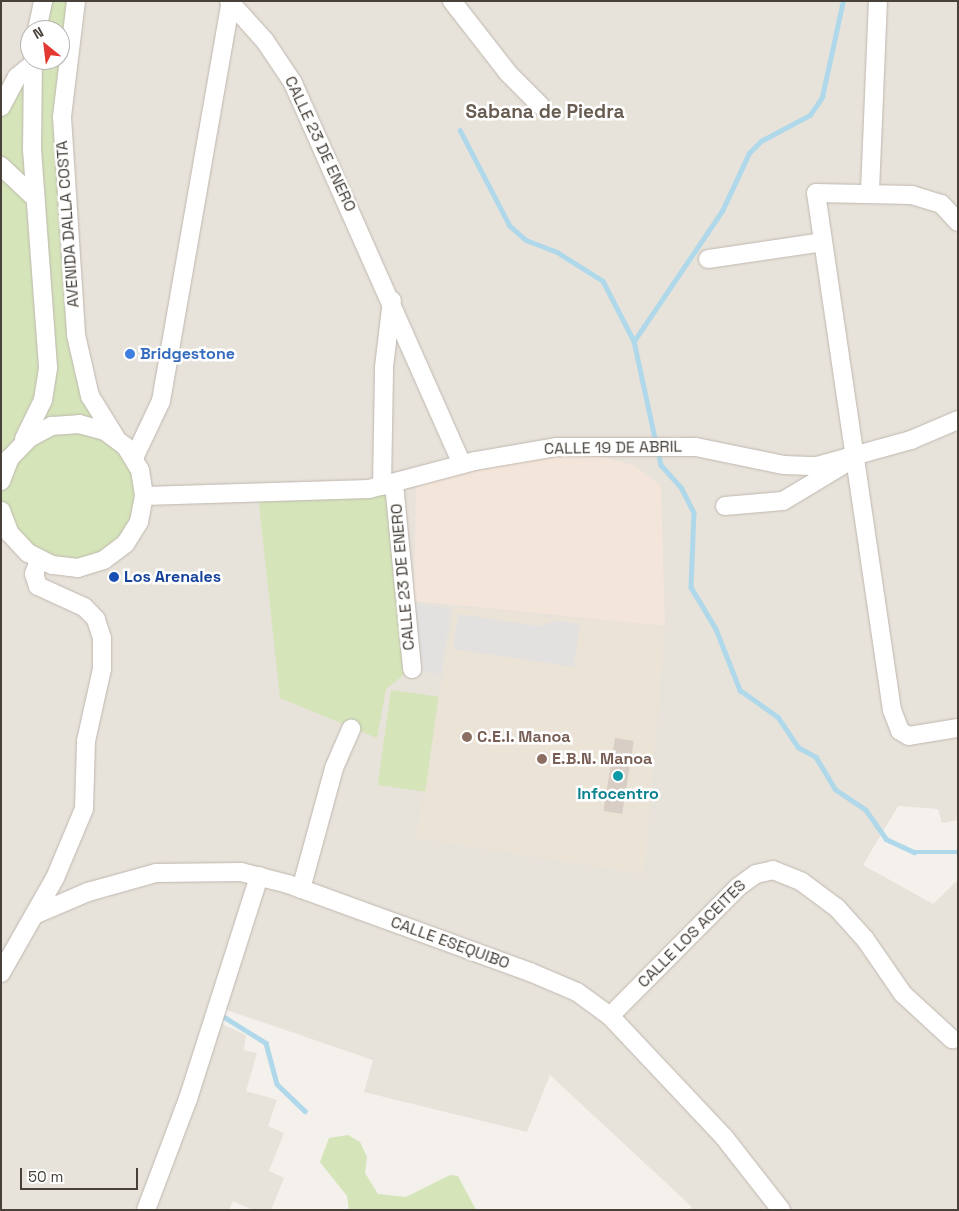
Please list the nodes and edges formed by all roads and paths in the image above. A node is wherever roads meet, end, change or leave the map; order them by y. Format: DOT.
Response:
graph roads {
  1 [pos="43,1"];
  2 [pos="76,1"];
  3 [pos="452,1"];
  4 [pos="878,1"];
  5 [pos="229,2"];
  6 [pos="39,20"];
  7 [pos="24,70"];
  8 [pos="33,70"];
  9 [pos="540,105"];
  10 [pos="1,106"];
  11 [pos="1,167"];
  12 [pos="870,191"];
  13 [pos="35,198"];
  14 [pos="958,222"];
  15 [pos="823,242"];
  16 [pos="708,259"];
  17 [pos="392,300"];
  18 [pos="958,420"];
  19 [pos="116,438"];
  20 [pos="10,456"];
  21 [pos="856,456"];
  22 [pos="134,458"];
  23 [pos="462,464"];
  24 [pos="1,481"];
  25 [pos="388,485"];
  26 [pos="144,496"];
  27 [pos="725,506"];
  28 [pos="1,511"];
  29 [pos="1,538"];
  30 [pos="34,557"];
  31 [pos="412,670"];
  32 [pos="958,728"];
  33 [pos="350,729"];
  34 [pos="259,876"];
  35 [pos="301,889"];
  36 [pos="34,915"];
  37 [pos="1,973"];
  38 [pos="610,1016"];
  39 [pos="952,1038"];
  40 [pos="146,1210"];
  41 [pos="781,1210"];
  1 -- 6 [label="street"];
  2 -- 19 [label="street, AVENIDA DALLA COSTA"];
  3 -- 9 [label="street"];
  4 -- 12 [label="street"];
  5 -- 17 [label="street, CALLE 23 DE ENERO"];
  5 -- 22 [label="street"];
  7 -- 10 [label="street"];
  8 -- 13 [label="street, AVENIDA DALLA COSTA"];
  11 -- 13 [label="street"];
  12 -- 14 [label="street"];
  12 -- 15 [label="street"];
  13 -- 20 [label="street, AVENIDA DALLA COSTA"];
  15 -- 16 [label="street"];
  15 -- 21 [label="street"];
  17 -- 23 [label="street, CALLE 23 DE ENERO"];
  17 -- 25 [label="street, CALLE 23 DE ENERO"];
  18 -- 21 [label="street, CALLE 19 DE ABRIL"];
  19 -- 20 [label="street"];
  19 -- 22 [label="street"];
  20 -- 24 [label="street, AVENIDA DALLA COSTA"];
  21 -- 23 [label="street, CALLE 19 DE ABRIL"];
  21 -- 27 [label="street"];
  21 -- 32 [label="street"];
  22 -- 26 [label="street"];
  23 -- 25 [label="street, CALLE 19 DE ABRIL"];
  25 -- 26 [label="street, CALLE 19 DE ABRIL"];
  25 -- 31 [label="street, CALLE 23 DE ENERO"];
  26 -- 30 [label="street"];
  28 -- 30 [label="street"];
  29 -- 30 [label="street"];
  30 -- 36 [label="street"];
  33 -- 35 [label="street"];
  34 -- 35 [label="street, CALLE ESEQUIBO"];
  34 -- 36 [label="street, CALLE ESEQUIBO"];
  34 -- 40 [label="street"];
  35 -- 38 [label="street, CALLE ESEQUIBO"];
  36 -- 37 [label="street"];
  38 -- 39 [label="street, CALLE LOS ACEITES"];
  38 -- 41 [label="street, CALLE ESEQUIBO"];
}
